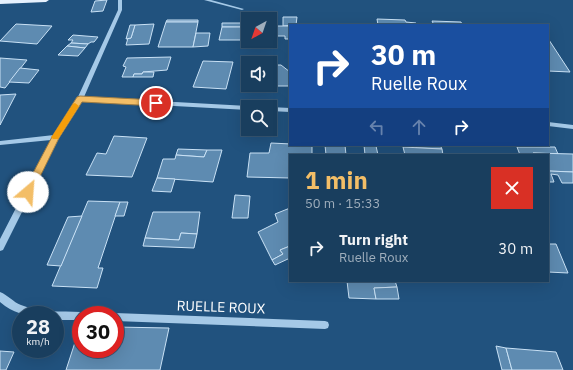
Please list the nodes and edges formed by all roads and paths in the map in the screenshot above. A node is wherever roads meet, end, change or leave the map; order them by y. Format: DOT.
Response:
graph roads {
  1 [pos="46,0"];
  2 [pos="120,0"];
  3 [pos="206,0"];
  4 [pos="0,2"];
  5 [pos="242,9"];
  6 [pos="80,99"];
  7 [pos="241,108"];
  8 [pos="277,109"];
  9 [pos="289,110"];
  10 [pos="549,124"];
  11 [pos="573,127"];
  12 [pos="56,137"];
  13 [pos="0,143"];
  14 [pos="0,247"];
  15 [pos="0,296"];
  16 [pos="72,316"];
  17 [pos="124,317"];
  18 [pos="325,325"];
  1 -- 4 [label="main road"];
  2 -- 6 [label="street"];
  3 -- 5 [label="street"];
  6 -- 7 [label="street"];
  6 -- 12 [label="street"];
  8 -- 9 [label="street"];
  10 -- 11 [label="street"];
  12 -- 13 [label="street"];
  12 -- 14 [label="street"];
  15 -- 16 [label="street"];
  17 -- 18 [label="street, RUELLE ROUX"];
}
